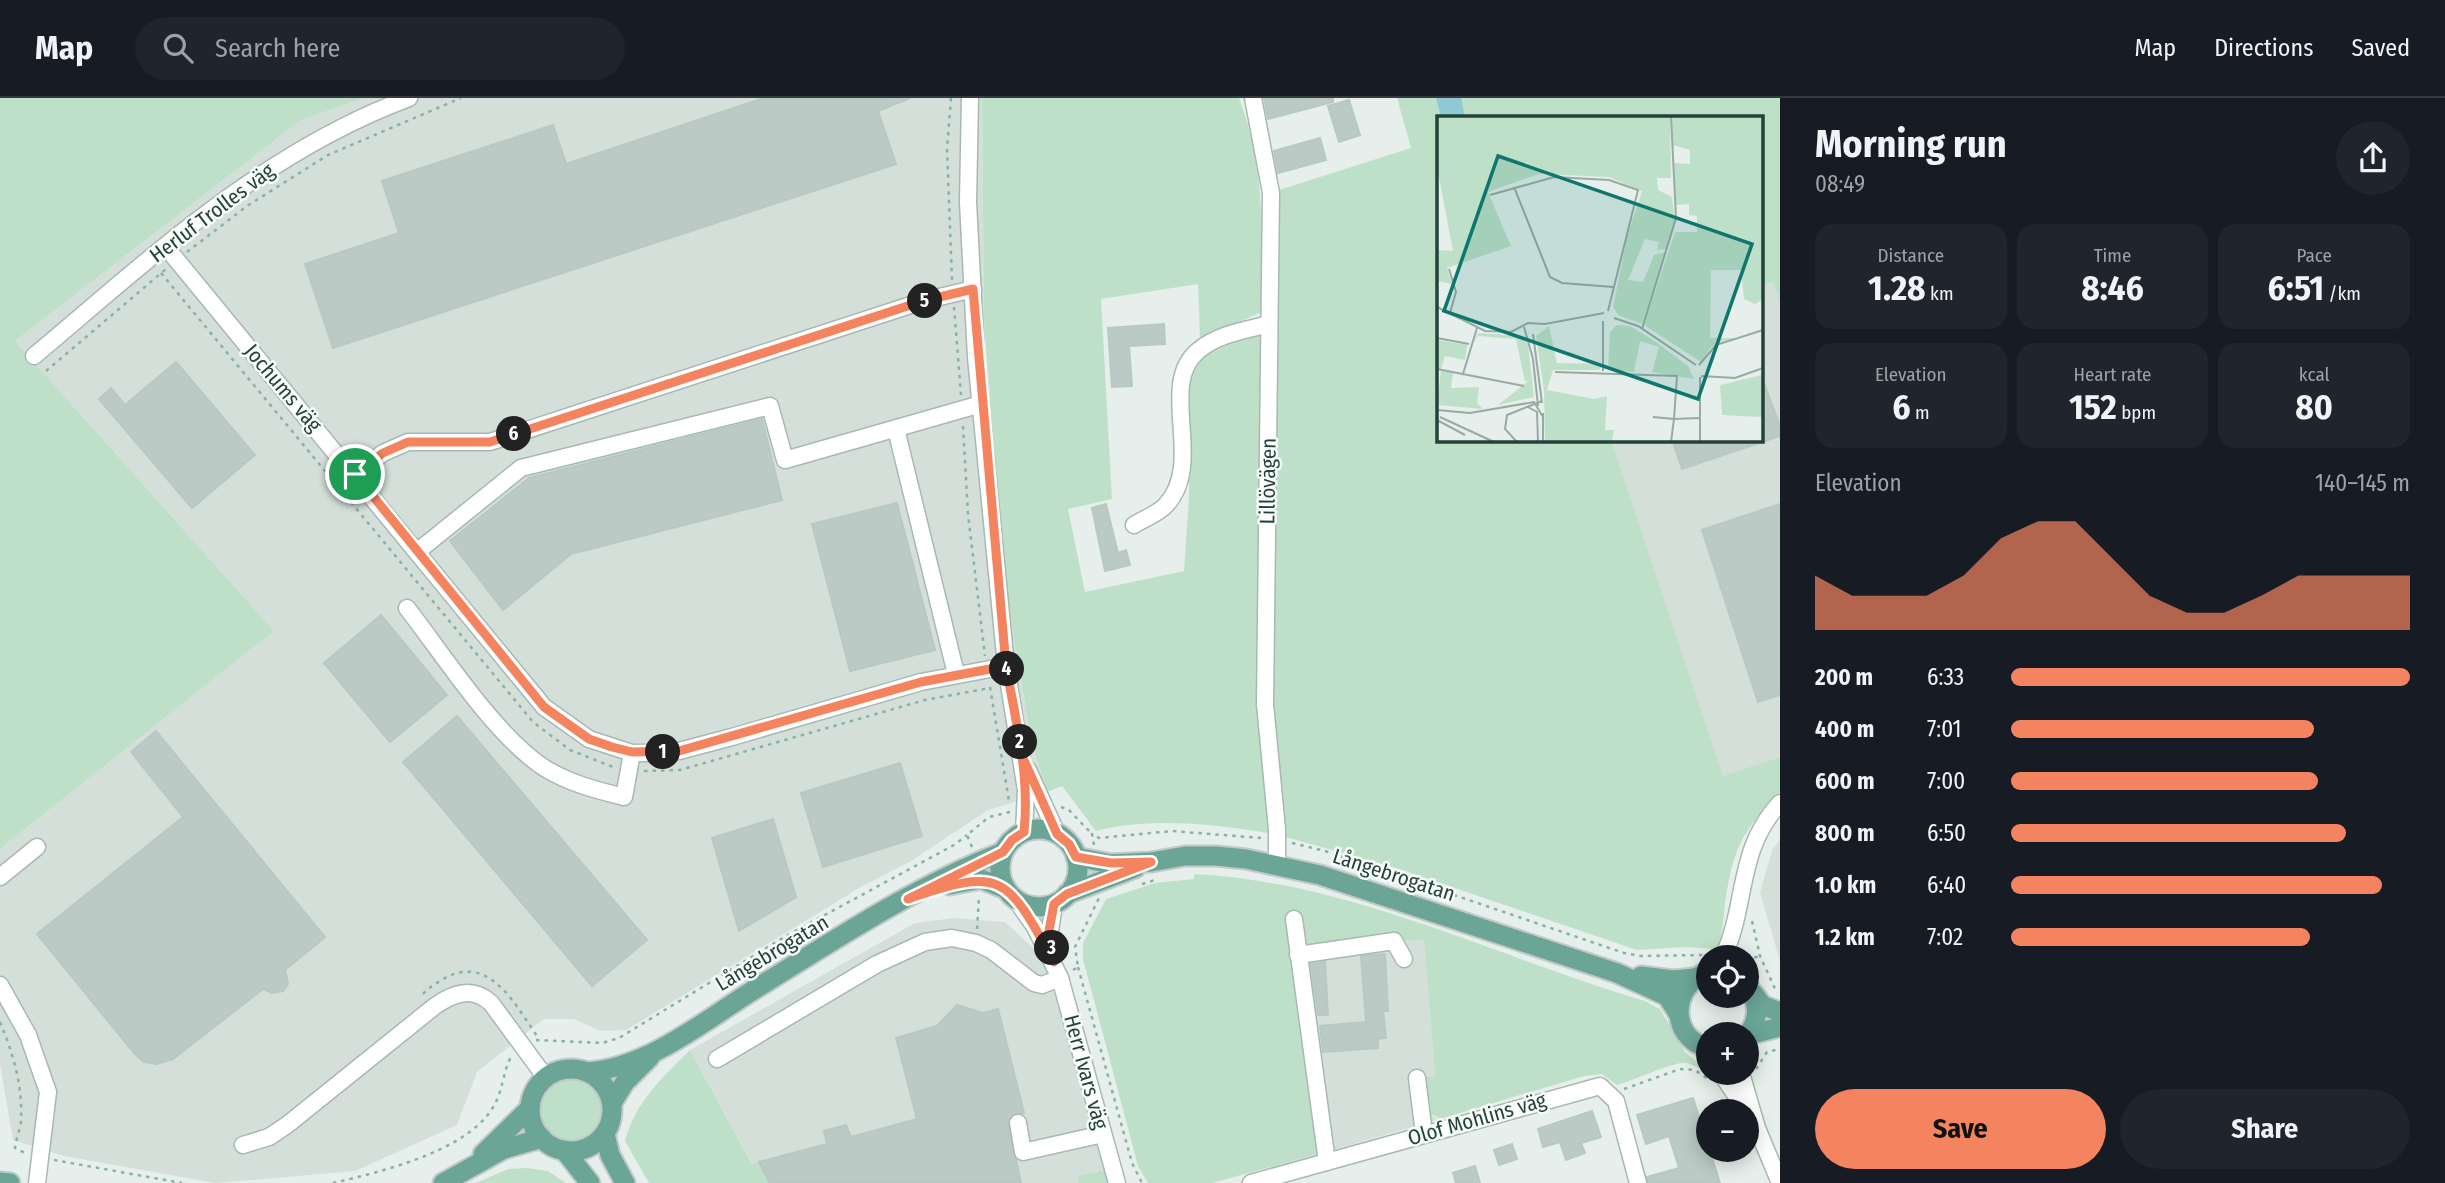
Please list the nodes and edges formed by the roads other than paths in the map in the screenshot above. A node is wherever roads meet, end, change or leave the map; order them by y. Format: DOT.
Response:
graph roads {
  1 [pos="409,98"];
  2 [pos="970,98"];
  3 [pos="1253,98"];
  4 [pos="166,247"];
  5 [pos="973,289"];
  6 [pos="1269,324"];
  7 [pos="34,356"];
  8 [pos="981,404"];
  9 [pos="896,429"];
  10 [pos="355,474"];
  11 [pos="1133,525"];
  12 [pos="418,551"];
  13 [pos="407,608"];
  14 [pos="1006,666"];
  15 [pos="956,674"];
  16 [pos="632,752"];
  17 [pos="1023,758"];
  18 [pos="1780,803"];
  19 [pos="1024,832"];
  20 [pos="1057,834"];
  21 [pos="37,847"];
  22 [pos="1003,852"];
  23 [pos="1076,857"];
  24 [pos="1151,862"];
  25 [pos="1277,865"];
  26 [pos="0,877"];
  27 [pos="1011,895"];
  28 [pos="908,899"];
  29 [pos="1061,899"];
  30 [pos="1294,919"];
  31 [pos="1735,920"];
  32 [pos="1727,945"];
  33 [pos="1737,945"];
  34 [pos="1298,955"];
  35 [pos="1404,959"];
  36 [pos="1054,962"];
  37 [pos="1617,973"];
  38 [pos="1696,976"];
  39 [pos="1060,978"];
  40 [pos="1696,980"];
  41 [pos="0,985"];
  42 [pos="1759,1001"];
  43 [pos="1678,1013"];
  44 [pos="1778,1019"];
  45 [pos="1759,1029"];
  46 [pos="1696,1042"];
  47 [pos="661,1048"];
  48 [pos="717,1059"];
  49 [pos="587,1072"];
  50 [pos="546,1078"];
  51 [pos="1417,1078"];
  52 [pos="1723,1085"];
  53 [pos="1735,1099"];
  54 [pos="612,1104"];
  55 [pos="530,1108"];
  56 [pos="1018,1124"];
  57 [pos="605,1133"];
  58 [pos="1759,1133"];
  59 [pos="1103,1134"];
  60 [pos="1424,1134"];
  61 [pos="541,1138"];
  62 [pos="243,1145"];
  63 [pos="564,1150"];
  64 [pos="1327,1162"];
  65 [pos="466,1168"];
  66 [pos="0,1182"];
  67 [pos="10,1183"];
  68 [pos="37,1183"];
  69 [pos="443,1183"];
  70 [pos="590,1183"];
  71 [pos="625,1183"];
  72 [pos="1117,1183"];
  73 [pos="1251,1183"];
  74 [pos="1638,1183"];
  75 [pos="1780,1183"];
  1 -- 4 [label="street, Herluf Trolles väg"];
  2 -- 5 [label="street"];
  3 -- 6 [label="street, Lillövägen"];
  4 -- 7 [label="street, Herluf Trolles väg"];
  4 -- 10 [label="street, Jochums väg"];
  5 -- 8 [label="street"];
  5 -- 10 [label="street"];
  6 -- 11 [label="street"];
  6 -- 25 [label="street, Lillövägen"];
  8 -- 9 [label="street"];
  8 -- 14 [label="street"];
  9 -- 12 [label="street"];
  9 -- 15 [label="street"];
  10 -- 12 [label="street, Jochums väg"];
  12 -- 16 [label="street, Jochums väg"];
  13 -- 16 [label="street"];
  14 -- 15 [label="street, Jochums väg"];
  14 -- 17 [label="street"];
  15 -- 16 [label="street, Jochums väg"];
  17 -- 19 [label="street"];
  17 -- 20 [label="street"];
  18 -- 31 [label="street"];
  19 -- 20 [label="main road"];
  19 -- 22 [label="main road"];
  20 -- 23 [label="main road"];
  21 -- 26 [label="street"];
  22 -- 27 [label="main road"];
  22 -- 28 [label="main road, Långebrogatan"];
  23 -- 24 [label="main road, Långebrogatan"];
  23 -- 29 [label="main road"];
  24 -- 25 [label="main road, Långebrogatan"];
  24 -- 29 [label="main road, Långebrogatan"];
  25 -- 37 [label="main road, Långebrogatan"];
  27 -- 28 [label="main road, Långebrogatan"];
  27 -- 29 [label="main road"];
  27 -- 36 [label="street, Herr Ivars väg"];
  28 -- 47 [label="main road, Långebrogatan"];
  29 -- 36 [label="street, Herr Ivars väg"];
  30 -- 34 [label="street"];
  31 -- 32 [label="street"];
  31 -- 33 [label="street"];
  34 -- 35 [label="street"];
  34 -- 64 [label="street"];
  36 -- 39 [label="street, Herr Ivars väg"];
  37 -- 38 [label="main road, Långebrogatan"];
  37 -- 43 [label="main road, Långebrogatan"];
  39 -- 48 [label="street"];
  39 -- 59 [label="street, Herr Ivars väg"];
  40 -- 43 [label="main road"];
  41 -- 68 [label="street"];
  42 -- 44 [label="main road"];
  43 -- 46 [label="main road, Långebrogatan"];
  44 -- 45 [label="main road"];
  47 -- 49 [label="main road, Långebrogatan"];
  47 -- 54 [label="main road, Långebrogatan"];
  49 -- 50 [label="main road"];
  49 -- 54 [label="main road"];
  50 -- 55 [label="main road"];
  50 -- 62 [label="street"];
  51 -- 60 [label="street"];
  52 -- 53 [label="street"];
  54 -- 57 [label="main road"];
  55 -- 61 [label="main road"];
  55 -- 65 [label="main road"];
  56 -- 59 [label="street"];
  57 -- 63 [label="main road"];
  57 -- 71 [label="main road"];
  58 -- 75 [label="street"];
  59 -- 72 [label="street, Herr Ivars väg"];
  60 -- 64 [label="street, Olof Mohlins väg"];
  60 -- 74 [label="street, Olof Mohlins väg"];
  61 -- 63 [label="main road"];
  61 -- 65 [label="main road"];
  63 -- 70 [label="main road"];
  64 -- 73 [label="street, Olof Mohlins väg"];
  65 -- 69 [label="main road"];
  66 -- 67 [label="main road"];
}
